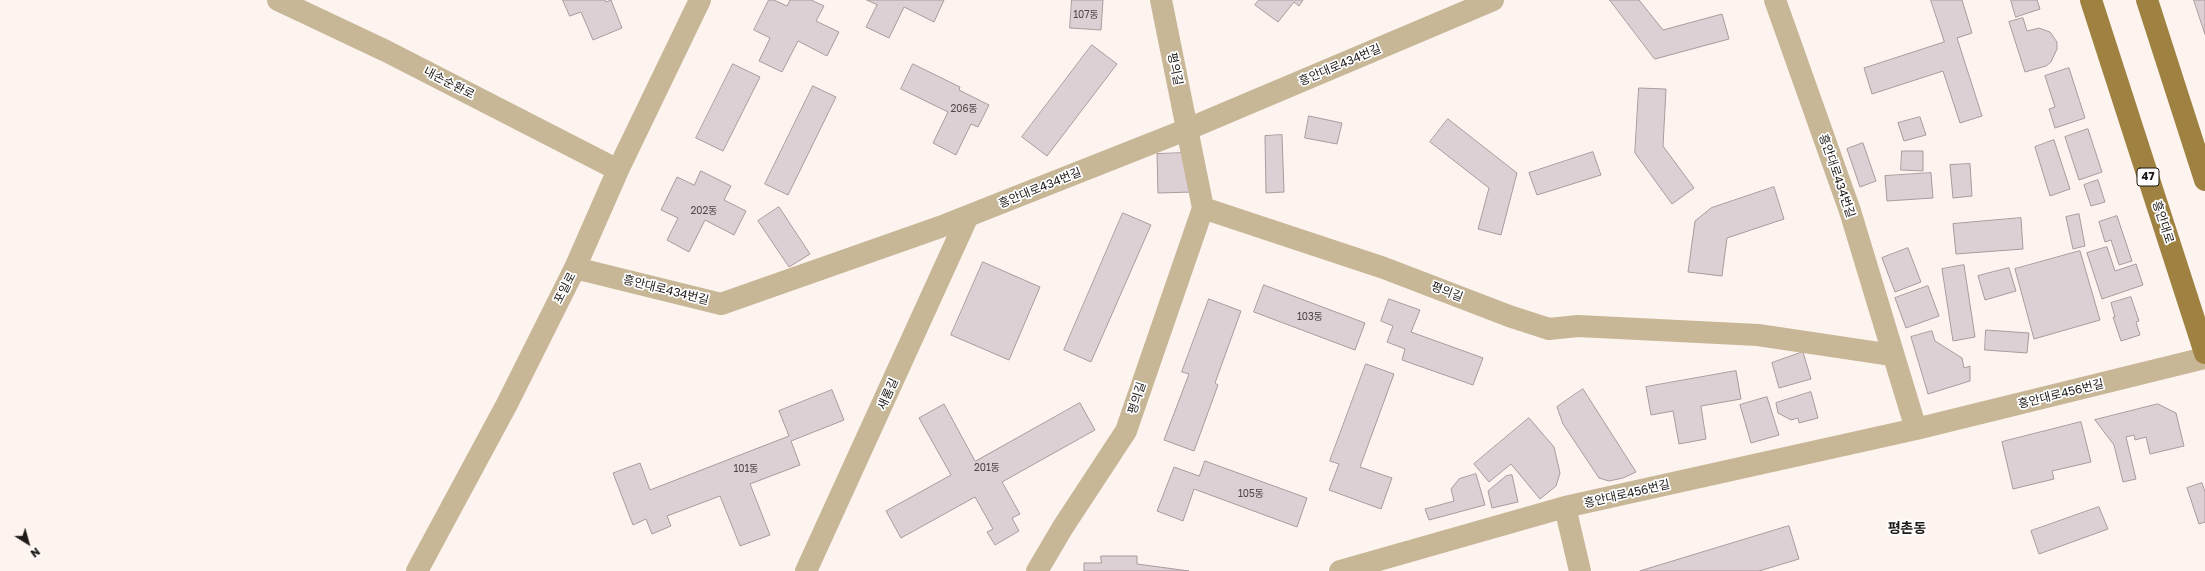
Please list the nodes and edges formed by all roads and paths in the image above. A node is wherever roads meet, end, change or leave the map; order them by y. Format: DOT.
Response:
graph roads {
  1 [pos="278,0"];
  2 [pos="700,0"];
  3 [pos="1162,0"];
  4 [pos="1493,0"];
  5 [pos="1775,0"];
  6 [pos="2091,0"];
  7 [pos="2147,0"];
  8 [pos="1188,129"];
  9 [pos="618,170"];
  10 [pos="2205,180"];
  11 [pos="1203,208"];
  12 [pos="968,216"];
  13 [pos="575,268"];
  14 [pos="2205,353"];
  15 [pos="1892,355"];
  16 [pos="2205,358"];
  17 [pos="1916,430"];
  18 [pos="1566,507"];
  19 [pos="417,571"];
  20 [pos="806,571"];
  21 [pos="1037,571"];
  22 [pos="1340,571"];
  23 [pos="1580,571"];
  1 -- 9 [label="street, 내손순환로"];
  2 -- 9 [label="street, 포일로"];
  3 -- 8 [label="street, 평의길"];
  4 -- 8 [label="street, 흥안대로434번길"];
  5 -- 15 [label="street, 흥안대로434번길"];
  6 -- 14 [label="main road, 흥안대로 / 47"];
  7 -- 10 [label="main road"];
  8 -- 11 [label="street, 평의길"];
  8 -- 12 [label="street, 흥안대로434번길"];
  9 -- 13 [label="street, 포일로"];
  11 -- 15 [label="street, 평의길"];
  11 -- 21 [label="street, 평의길"];
  12 -- 13 [label="street, 흥안대로434번길"];
  12 -- 20 [label="street, 새롬길"];
  13 -- 19 [label="street, 포일로"];
  15 -- 17 [label="street"];
  16 -- 17 [label="street, 흥안대로456번길"];
  17 -- 18 [label="street, 흥안대로456번길"];
  18 -- 22 [label="street, 흥안대로456번길"];
  18 -- 23 [label="street"];
}
